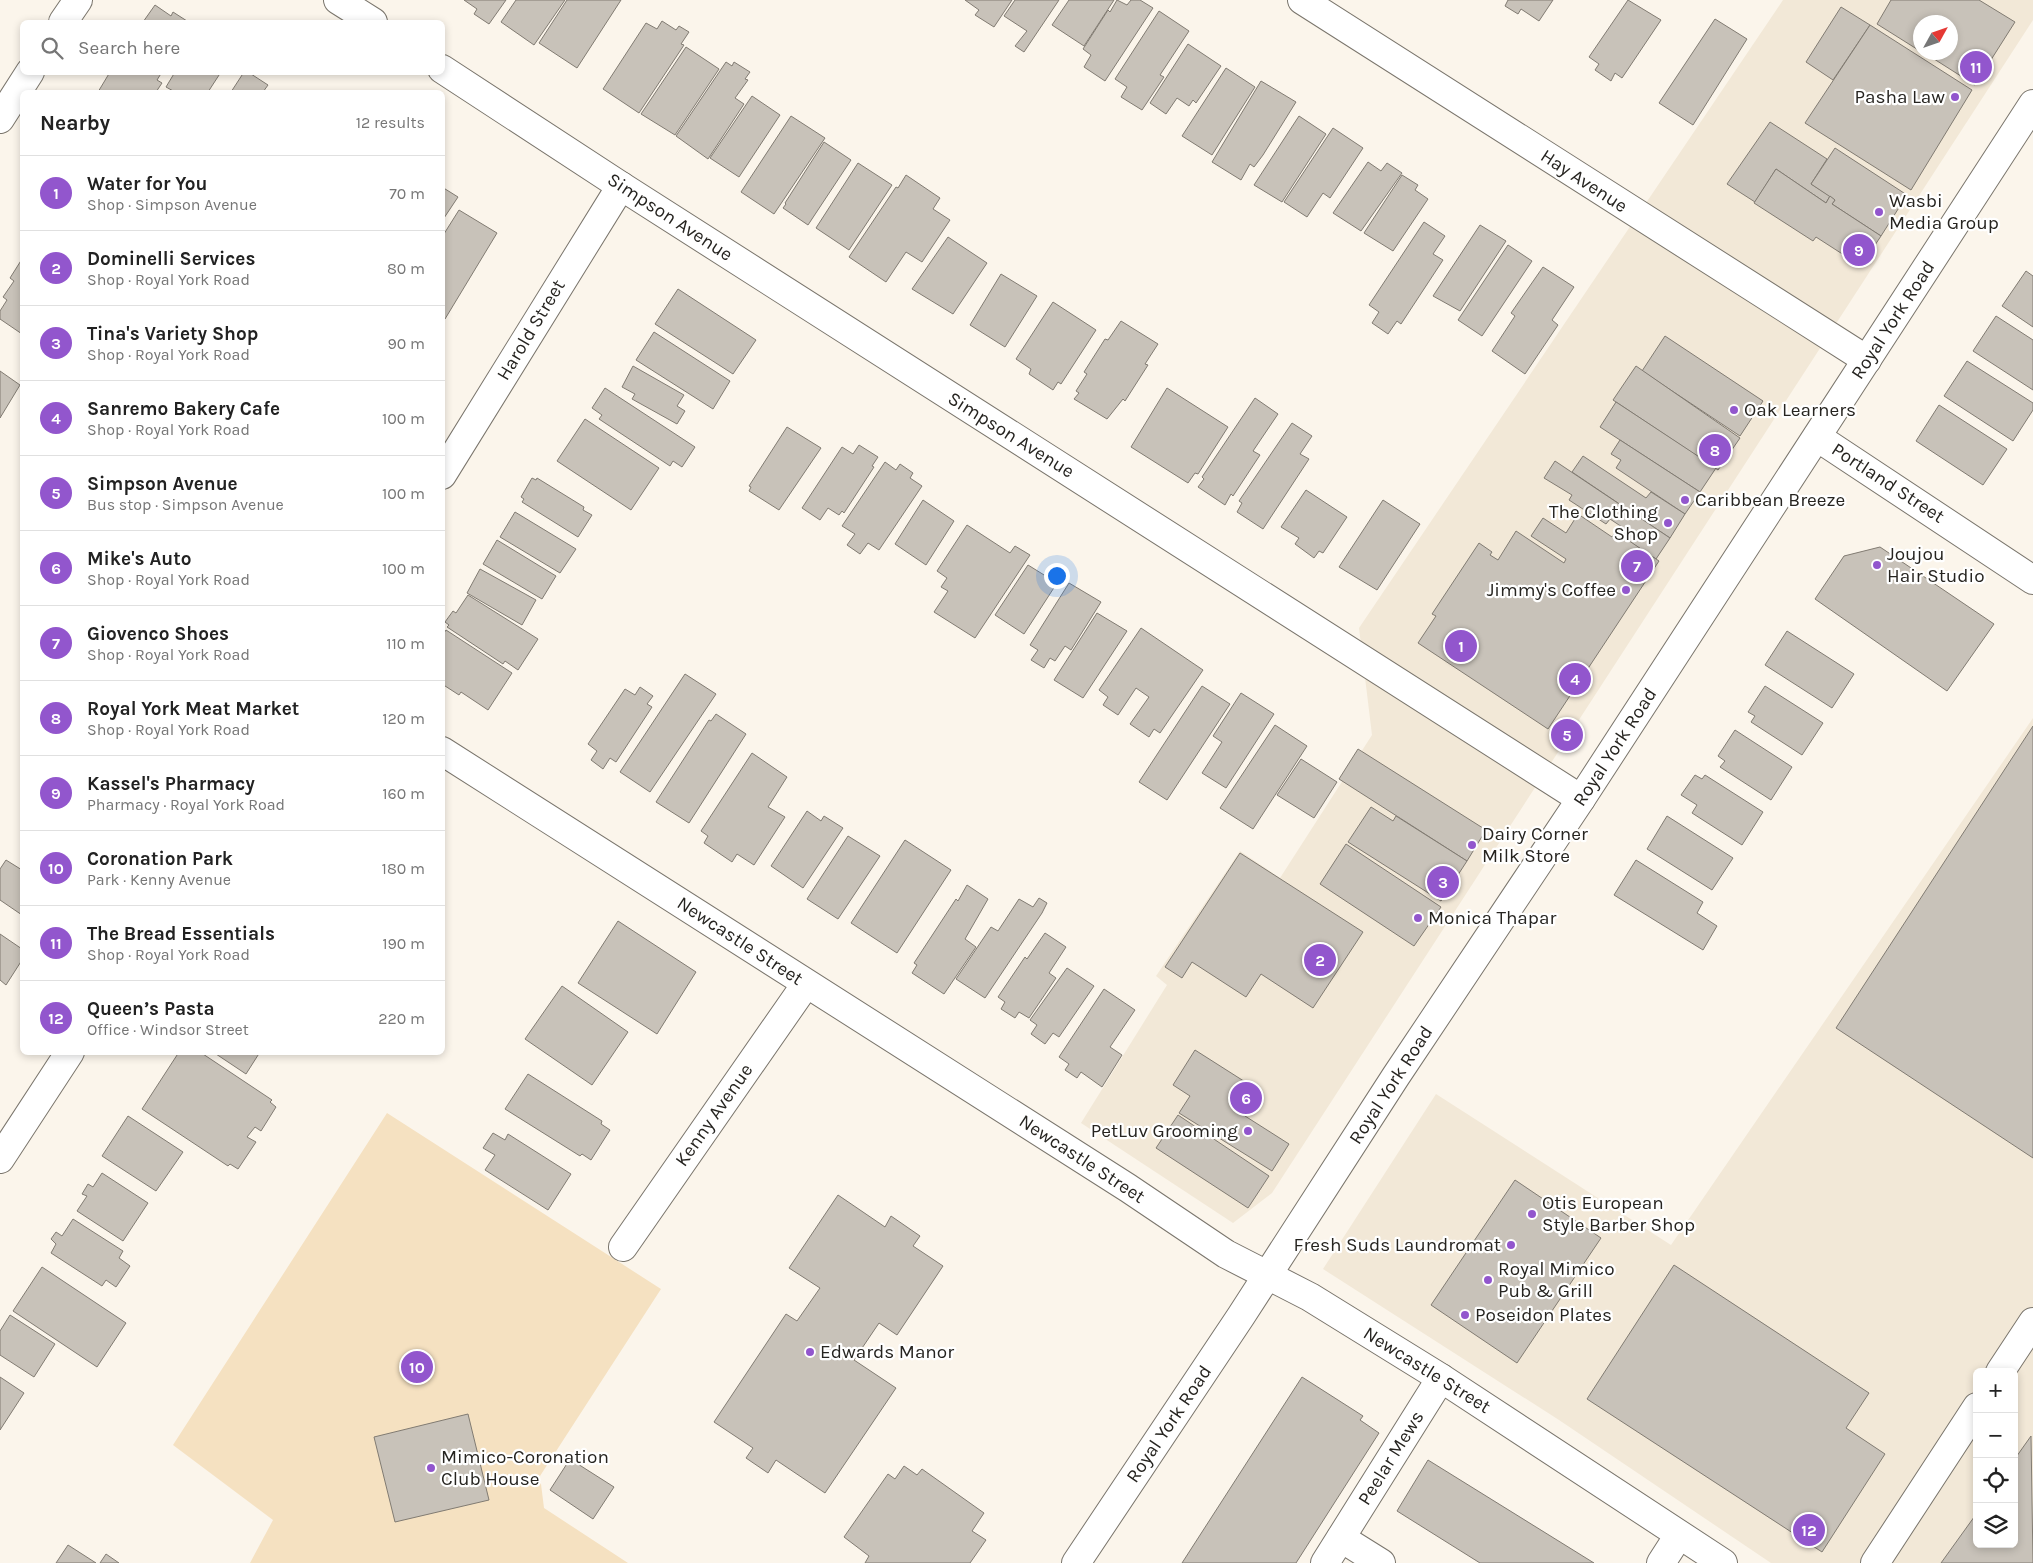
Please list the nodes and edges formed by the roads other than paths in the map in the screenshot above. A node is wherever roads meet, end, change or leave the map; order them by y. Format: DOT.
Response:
graph roads {
  1 [pos="78,0"];
  2 [pos="338,0"];
  3 [pos="1302,0"];
  4 [pos="64,20"];
  5 [pos="370,20"];
  6 [pos="445,70"];
  7 [pos="28,75"];
  8 [pos="2033,104"];
  9 [pos="0,119"];
  10 [pos="621,186"];
  11 [pos="1867,360"];
  12 [pos="1817,437"];
  13 [pos="445,470"];
  14 [pos="2033,580"];
  15 [pos="445,753"];
  16 [pos="1581,799"];
  17 [pos="806,984"];
  18 [pos="68,1055"];
  19 [pos="0,1159"];
  20 [pos="623,1247"];
  21 [pos="1266,1276"];
  22 [pos="2033,1322"];
  23 [pos="2003,1368"];
  24 [pos="1441,1378"];
  25 [pos="1973,1413"];
  26 [pos="1679,1535"];
  27 [pos="1341,1538"];
  28 [pos="1076,1563"];
  29 [pos="1325,1563"];
  30 [pos="1381,1563"];
  31 [pos="1661,1563"];
  32 [pos="1723,1563"];
  33 [pos="1875,1563"];
  1 -- 4 [label="street"];
  2 -- 5 [label="street"];
  3 -- 11 [label="street, Hay Avenue"];
  6 -- 10 [label="street, Simpson Avenue"];
  7 -- 9 [label="street"];
  8 -- 11 [label="street, Royal York Road"];
  10 -- 13 [label="street, Harold Street"];
  10 -- 16 [label="street, Simpson Avenue"];
  11 -- 12 [label="street, Royal York Road"];
  12 -- 14 [label="street, Portland Street"];
  12 -- 16 [label="street, Royal York Road"];
  15 -- 17 [label="street, Newcastle Street"];
  16 -- 21 [label="street, Royal York Road"];
  17 -- 20 [label="street, Kenny Avenue"];
  17 -- 21 [label="street, Newcastle Street"];
  18 -- 19 [label="street"];
  21 -- 24 [label="street, Newcastle Street"];
  21 -- 28 [label="street, Royal York Road"];
  22 -- 23 [label="street"];
  24 -- 26 [label="street, Newcastle Street"];
  24 -- 27 [label="street, Peelar Mews"];
  25 -- 33 [label="street"];
  26 -- 31 [label="street"];
  26 -- 32 [label="street, Newcastle Street"];
  27 -- 29 [label="street, Peelar Mews"];
  27 -- 30 [label="street"];
}
